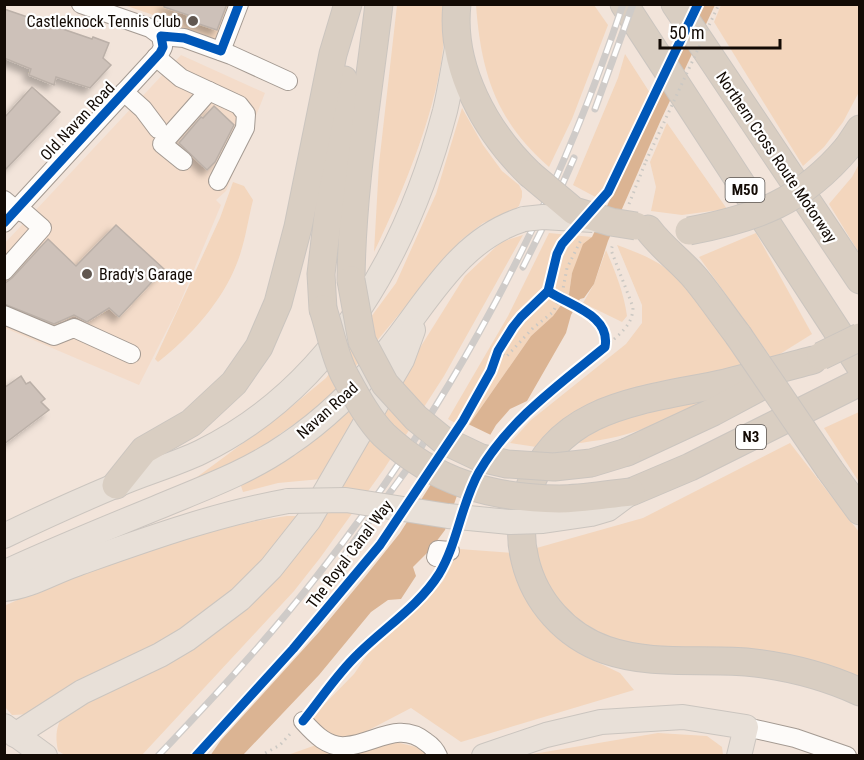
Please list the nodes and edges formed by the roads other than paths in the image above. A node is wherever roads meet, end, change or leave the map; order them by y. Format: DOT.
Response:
graph roads {
  1 [pos="81,4"];
  2 [pos="239,4"];
  3 [pos="351,4"];
  4 [pos="380,4"];
  5 [pos="457,4"];
  6 [pos="624,4"];
  7 [pos="675,4"];
  8 [pos="161,36"];
  9 [pos="457,48"];
  10 [pos="221,51"];
  11 [pos="156,57"];
  12 [pos="288,81"];
  13 [pos="209,91"];
  14 [pos="124,92"];
  15 [pos="158,129"];
  16 [pos="854,138"];
  17 [pos="183,161"];
  18 [pos="218,181"];
  19 [pos="8,211"];
  20 [pos="627,225"];
  21 [pos="4,271"];
  22 [pos="860,280"];
  23 [pos="419,310"];
  24 [pos="4,315"];
  25 [pos="860,337"];
  26 [pos="131,354"];
  27 [pos="817,358"];
  28 [pos="860,366"];
  29 [pos="850,387"];
  30 [pos="116,485"];
  31 [pos="631,492"];
  32 [pos="860,511"];
  33 [pos="4,536"];
  34 [pos="4,576"];
  35 [pos="4,589"];
  36 [pos="860,692"];
  37 [pos="53,709"];
  38 [pos="303,721"];
  39 [pos="746,726"];
  40 [pos="8,736"];
  41 [pos="45,756"];
  42 [pos="52,756"];
  43 [pos="438,756"];
  44 [pos="484,756"];
  45 [pos="739,756"];
  46 [pos="847,756"];
  1 -- 8 [label="street"];
  2 -- 10 [label="street"];
  3 -- 30 [label="highway"];
  3 -- 31 [label="highway, bridge"];
  4 -- 27 [label="highway, bridge"];
  5 -- 9 [label="highway"];
  6 -- 28 [label="highway, M50"];
  7 -- 22 [label="highway, Northern Cross Route Motorway / M50"];
  8 -- 10 [label="street"];
  8 -- 11 [label="street, Old Navan Road"];
  9 -- 20 [label="highway, bridge"];
  9 -- 30 [label="main road"];
  10 -- 12 [label="street"];
  11 -- 13 [label="street"];
  11 -- 14 [label="street, Old Navan Road"];
  13 -- 17 [label="street"];
  13 -- 18 [label="street"];
  14 -- 15 [label="street"];
  14 -- 19 [label="street, Old Navan Road"];
  16 -- 20 [label="highway, bridge"];
  19 -- 21 [label="street"];
  20 -- 23 [label="main road, Navan Road, bridge"];
  20 -- 32 [label="highway, bridge"];
  23 -- 34 [label="main road, Navan Road"];
  23 -- 37 [label="main road"];
  24 -- 26 [label="street"];
  25 -- 27 [label="highway, bridge"];
  27 -- 36 [label="highway"];
  29 -- 31 [label="highway, N3"];
  30 -- 33 [label="main road"];
  31 -- 35 [label="main road, bridge"];
  37 -- 40 [label="main road"];
  37 -- 42 [label="main road"];
  38 -- 43 [label="street"];
  39 -- 44 [label="main road"];
  39 -- 45 [label="main road"];
  39 -- 46 [label="street"];
  40 -- 41 [label="main road"];
}
